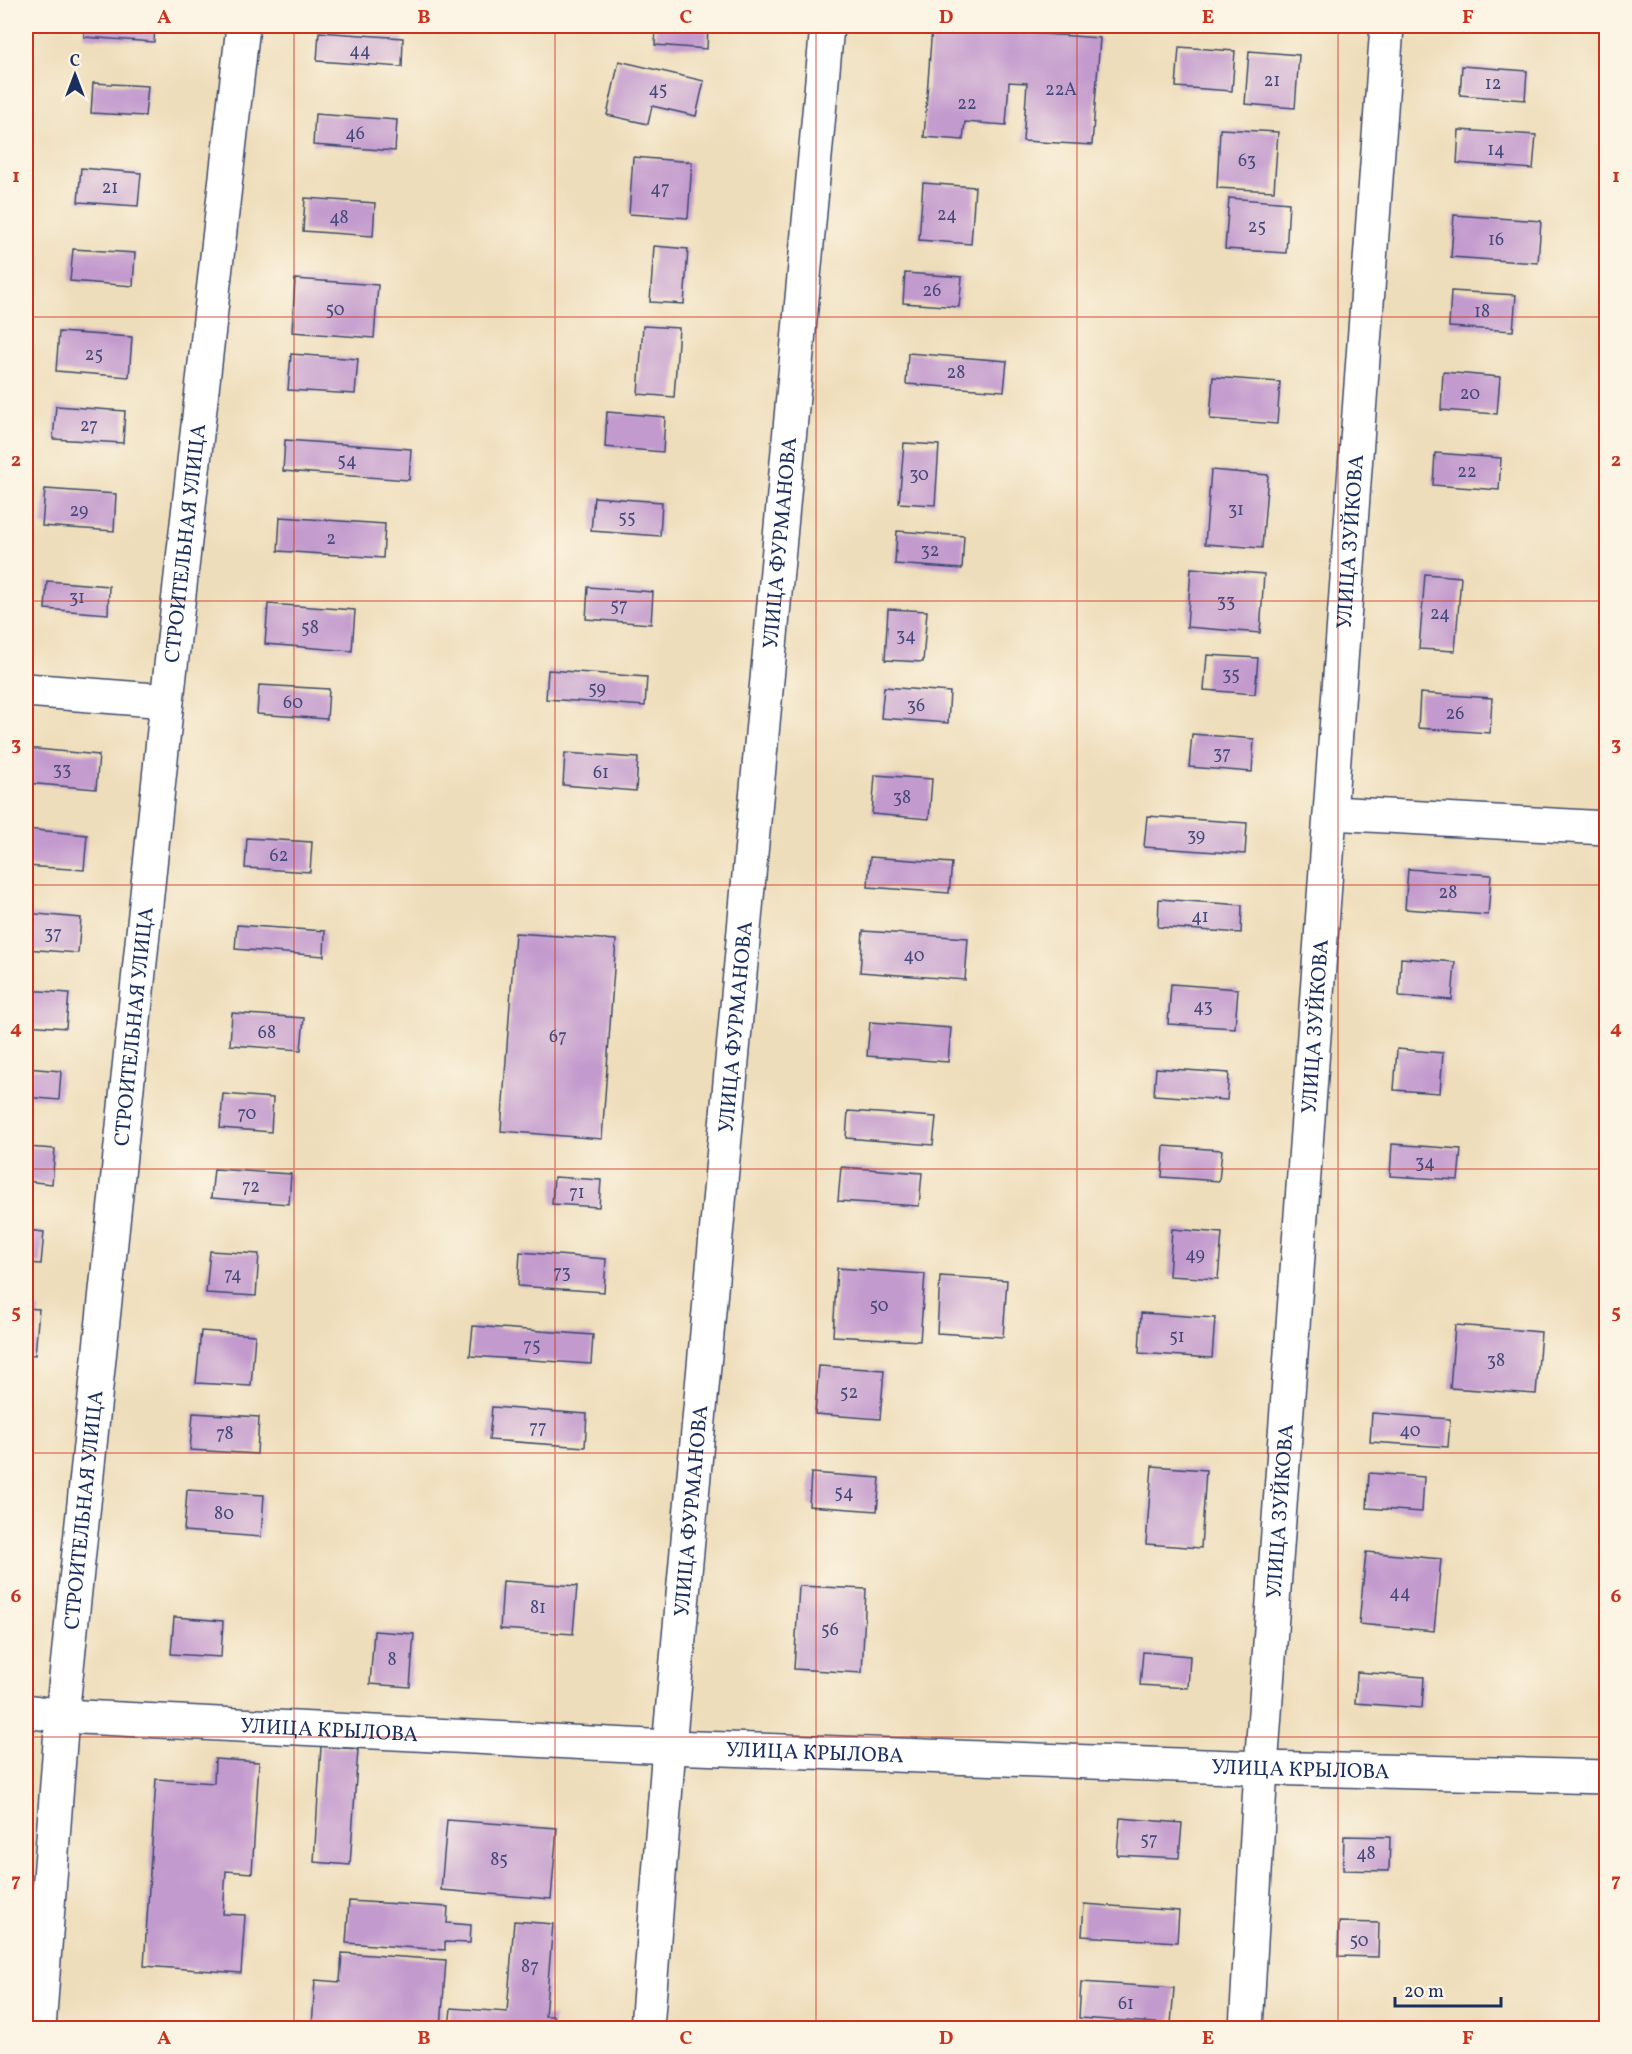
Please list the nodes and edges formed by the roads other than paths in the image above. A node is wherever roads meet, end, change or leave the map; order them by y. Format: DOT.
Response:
graph roads {
  1 [pos="243,26"];
  2 [pos="827,26"];
  3 [pos="1387,26"];
  4 [pos="26,690"];
  5 [pos="167,701"];
  6 [pos="1331,813"];
  7 [pos="1606,828"];
  8 [pos="26,1711"];
  9 [pos="62,1716"];
  10 [pos="669,1747"];
  11 [pos="1261,1768"];
  12 [pos="1606,1778"];
  13 [pos="39,2028"];
  14 [pos="647,2028"];
  15 [pos="1246,2028"];
  1 -- 5 [label="street, СТРОИТЕЛЬНАЯ УЛИЦА"];
  2 -- 10 [label="street, УЛИЦА ФУРМАНОВА"];
  3 -- 6 [label="street, УЛИЦА ЗУЙКОВА"];
  4 -- 5 [label="street"];
  5 -- 9 [label="street, СТРОИТЕЛЬНАЯ УЛИЦА"];
  6 -- 7 [label="street"];
  6 -- 11 [label="street, УЛИЦА ЗУЙКОВА"];
  8 -- 9 [label="street, УЛИЦА КРЫЛОВА"];
  9 -- 10 [label="street, УЛИЦА КРЫЛОВА"];
  9 -- 13 [label="street, СТРОИТЕЛЬНАЯ УЛИЦА"];
  10 -- 11 [label="street, УЛИЦА КРЫЛОВА"];
  10 -- 14 [label="street, УЛИЦА ФУРМАНОВА"];
  11 -- 12 [label="street, УЛИЦА КРЫЛОВА"];
  11 -- 15 [label="street, УЛИЦА ЗУЙКОВА"];
}
